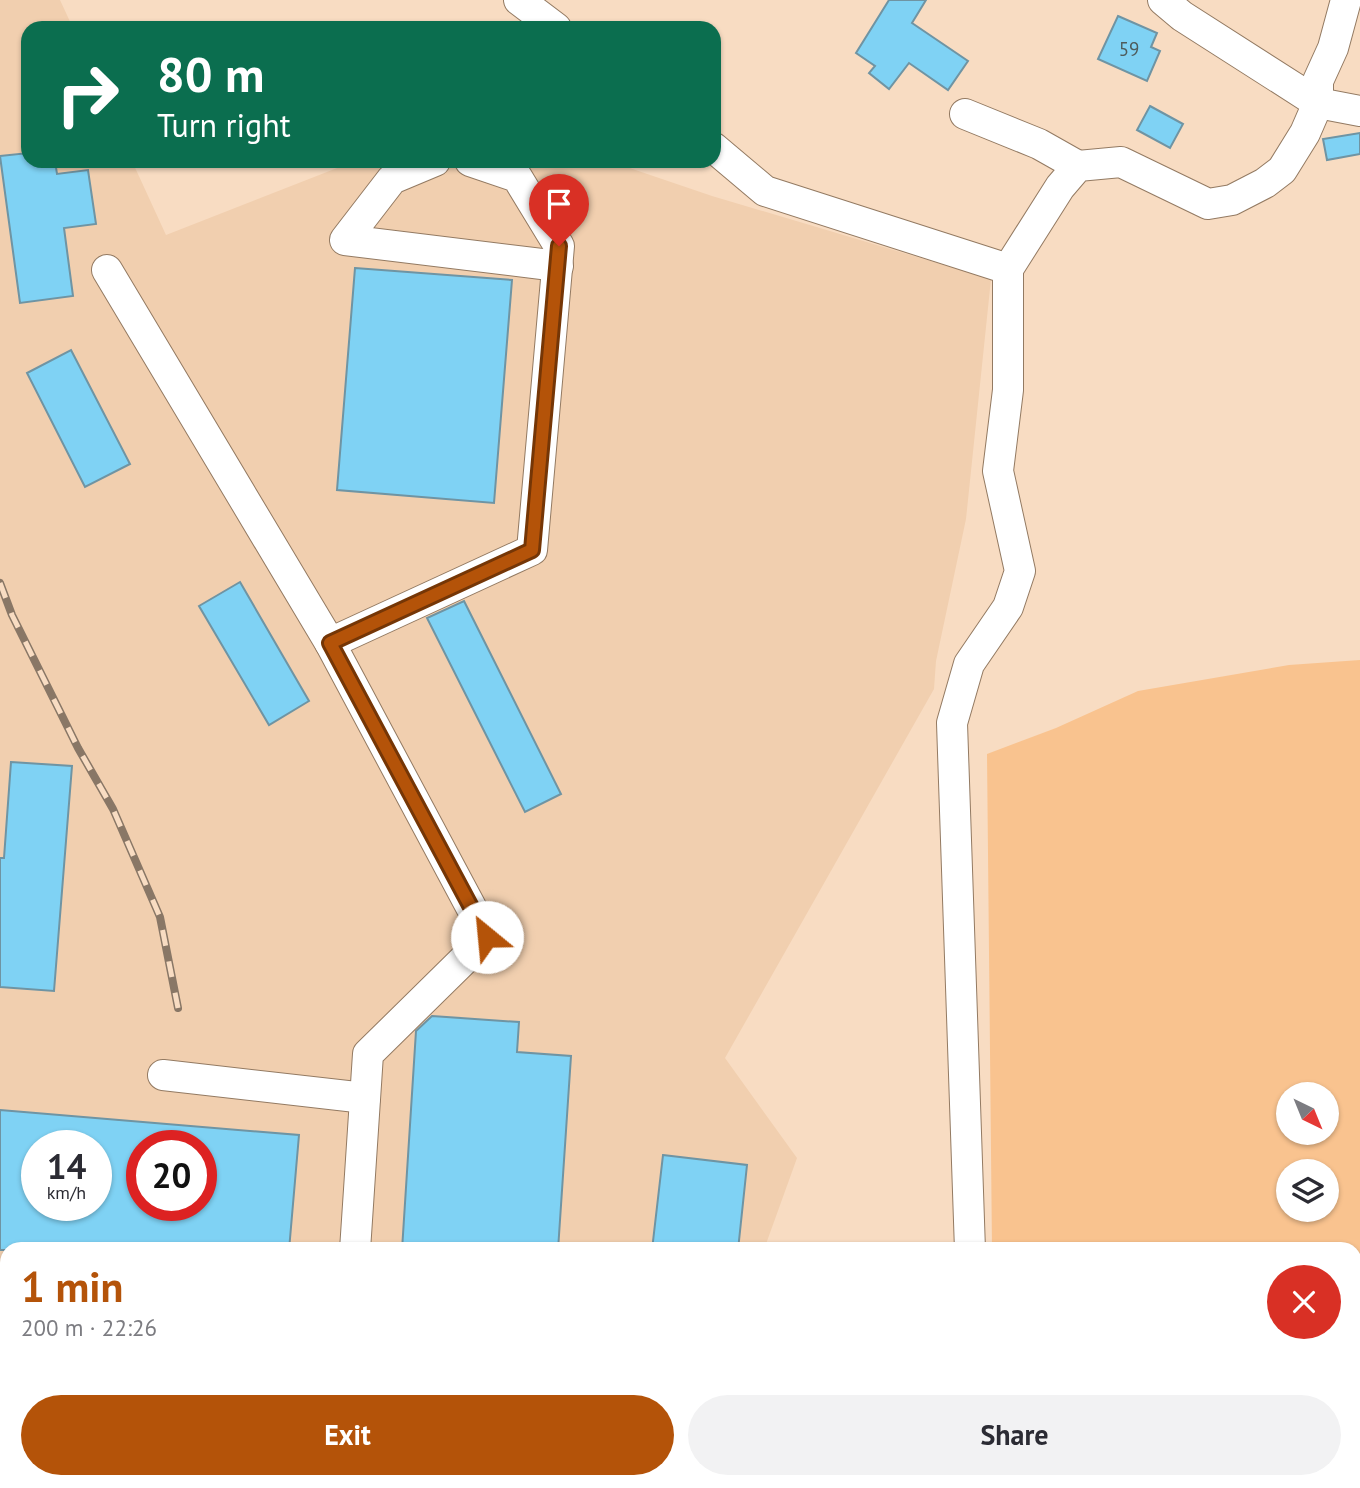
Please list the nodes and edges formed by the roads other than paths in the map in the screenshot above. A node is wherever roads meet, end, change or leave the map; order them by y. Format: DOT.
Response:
graph roads {
  1 [pos="519,0"];
  2 [pos="1163,0"];
  3 [pos="1346,0"];
  4 [pos="547,21"];
  5 [pos="1318,103"];
  6 [pos="1360,111"];
  7 [pos="965,114"];
  8 [pos="721,154"];
  9 [pos="1078,166"];
  10 [pos="418,168"];
  11 [pos="491,168"];
  12 [pos="558,266"];
  13 [pos="1008,269"];
  14 [pos="107,270"];
  15 [pos="330,643"];
  16 [pos="163,1075"];
  17 [pos="365,1098"];
  18 [pos="356,1242"];
  19 [pos="970,1242"];
  1 -- 4 [label="street"];
  2 -- 5 [label="street"];
  3 -- 5 [label="street"];
  5 -- 6 [label="street"];
  5 -- 9 [label="street"];
  7 -- 9 [label="street"];
  8 -- 13 [label="street"];
  9 -- 13 [label="street"];
  10 -- 12 [label="street"];
  11 -- 12 [label="street"];
  12 -- 15 [label="street"];
  13 -- 19 [label="street"];
  14 -- 15 [label="street"];
  15 -- 17 [label="street"];
  16 -- 17 [label="street"];
  17 -- 18 [label="street"];
}
